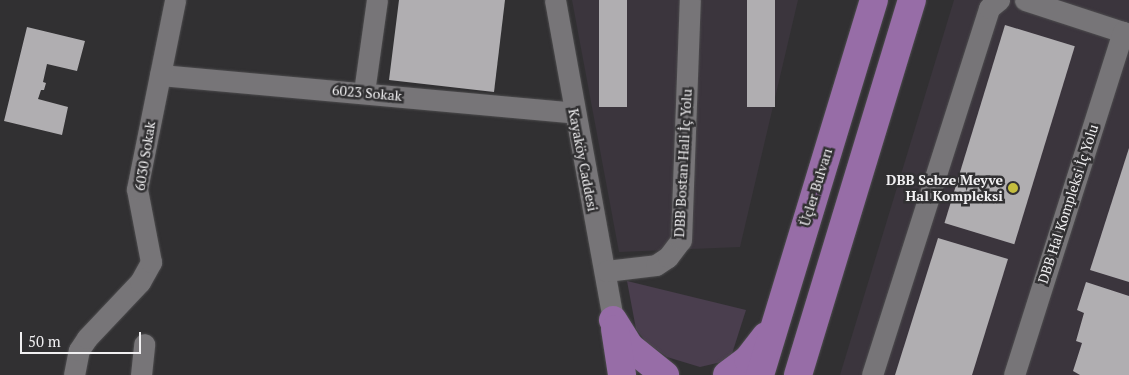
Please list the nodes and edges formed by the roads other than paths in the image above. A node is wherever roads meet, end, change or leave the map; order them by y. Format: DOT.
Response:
graph roads {
  1 [pos="175,0"];
  2 [pos="377,0"];
  3 [pos="556,0"];
  4 [pos="690,0"];
  5 [pos="874,0"];
  6 [pos="912,0"];
  7 [pos="999,0"];
  8 [pos="1025,0"];
  9 [pos="1126,33"];
  10 [pos="160,74"];
  11 [pos="364,92"];
  12 [pos="574,113"];
  13 [pos="606,270"];
  14 [pos="614,320"];
  15 [pos="774,324"];
  16 [pos="144,344"];
  17 [pos="74,375"];
  18 [pos="141,375"];
  19 [pos="622,375"];
  20 [pos="665,375"];
  21 [pos="727,375"];
  22 [pos="760,375"];
  23 [pos="798,375"];
  24 [pos="872,375"];
  25 [pos="1014,375"];
  1 -- 10 [label="street, 6030 Sokak"];
  2 -- 11 [label="street"];
  3 -- 12 [label="street, Kayaköy Caddesi"];
  4 -- 13 [label="street, DBB Bostan Hali İç Yolu"];
  5 -- 15 [label="main road, Üçler Bulvarı"];
  6 -- 23 [label="main road"];
  7 -- 24 [label="street"];
  8 -- 9 [label="street, DBB Hal Kompleksi İç Yolu"];
  9 -- 25 [label="street, DBB Hal Kompleksi İç Yolu"];
  10 -- 11 [label="street, 6023 Sokak"];
  10 -- 17 [label="street, 6030 Sokak"];
  11 -- 12 [label="street, 6023 Sokak"];
  12 -- 13 [label="street, Kayaköy Caddesi"];
  13 -- 14 [label="street, Kayaköy Caddesi"];
  14 -- 19 [label="main road"];
  14 -- 20 [label="main road"];
  15 -- 21 [label="main road"];
  15 -- 22 [label="main road, Üçler Bulvarı"];
  16 -- 18 [label="street"];
}
